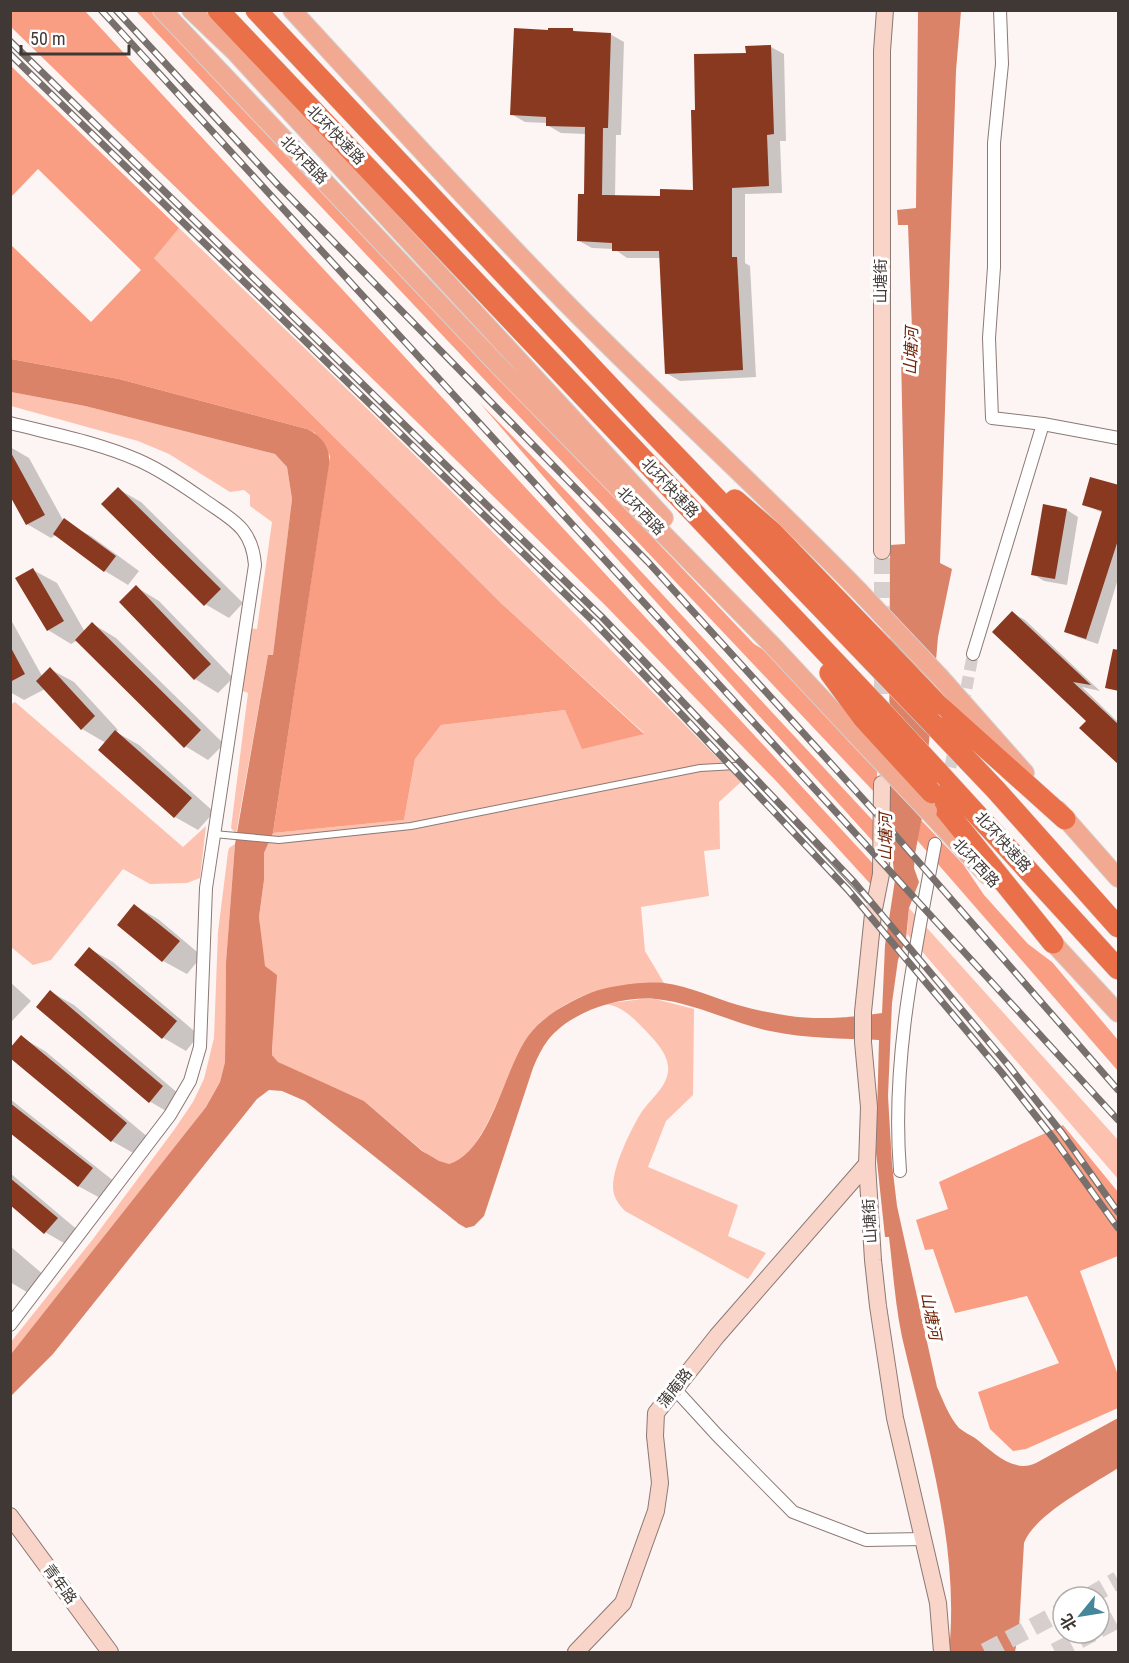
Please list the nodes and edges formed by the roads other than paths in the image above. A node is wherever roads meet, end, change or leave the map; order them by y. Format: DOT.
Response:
graph roads {
  1 [pos="162,10"];
  2 [pos="191,10"];
  3 [pos="218,10"];
  4 [pos="256,10"];
  5 [pos="292,10"];
  6 [pos="885,10"];
  7 [pos="1000,10"];
  8 [pos="10,423"];
  9 [pos="1043,424"];
  10 [pos="1119,438"];
  11 [pos="882,551"];
  12 [pos="865,641"];
  13 [pos="772,645"];
  14 [pos="973,654"];
  15 [pos="864,719"];
  16 [pos="882,784"];
  17 [pos="1065,819"];
  18 [pos="214,834"];
  19 [pos="935,844"];
  20 [pos="1119,878"];
  21 [pos="873,914"];
  22 [pos="1119,927"];
  23 [pos="1053,943"];
  24 [pos="1119,969"];
  25 [pos="1119,1012"];
  26 [pos="867,1164"];
  27 [pos="900,1171"];
  28 [pos="10,1325"];
  29 [pos="674,1388"];
  30 [pos="10,1516"];
  31 [pos="924,1539"];
  32 [pos="110,1653"];
  33 [pos="576,1653"];
  34 [pos="942,1653"];
  1 -- 13 [label="main road, 北环西路"];
  2 -- 13 [label="main road"];
  3 -- 15 [label="highway, 北环快速路"];
  4 -- 12 [label="highway, 北环快速路"];
  5 -- 17 [label="main road, bridge"];
  6 -- 11 [label="street, 山塘街"];
  7 -- 9 [label="street"];
  8 -- 18 [label="street"];
  9 -- 10 [label="street"];
  9 -- 14 [label="street"];
  12 -- 17 [label="highway, bridge"];
  12 -- 22 [label="highway, 北环快速路, bridge"];
  13 -- 15 [label="main road, 北环西路"];
  15 -- 23 [label="highway, bridge"];
  15 -- 24 [label="highway, 北环快速路, bridge"];
  16 -- 21 [label="street, 山塘街"];
  17 -- 20 [label="main road"];
  18 -- 21 [label="lane"];
  18 -- 28 [label="street"];
  19 -- 27 [label="street"];
  21 -- 26 [label="street, 山塘街"];
  23 -- 25 [label="main road"];
  26 -- 29 [label="street, 蒲庵路"];
  26 -- 31 [label="street, 山塘街"];
  29 -- 31 [label="street"];
  29 -- 33 [label="street, 蒲庵路"];
  30 -- 32 [label="street, 青年路"];
  31 -- 34 [label="street, 山塘街"];
}
